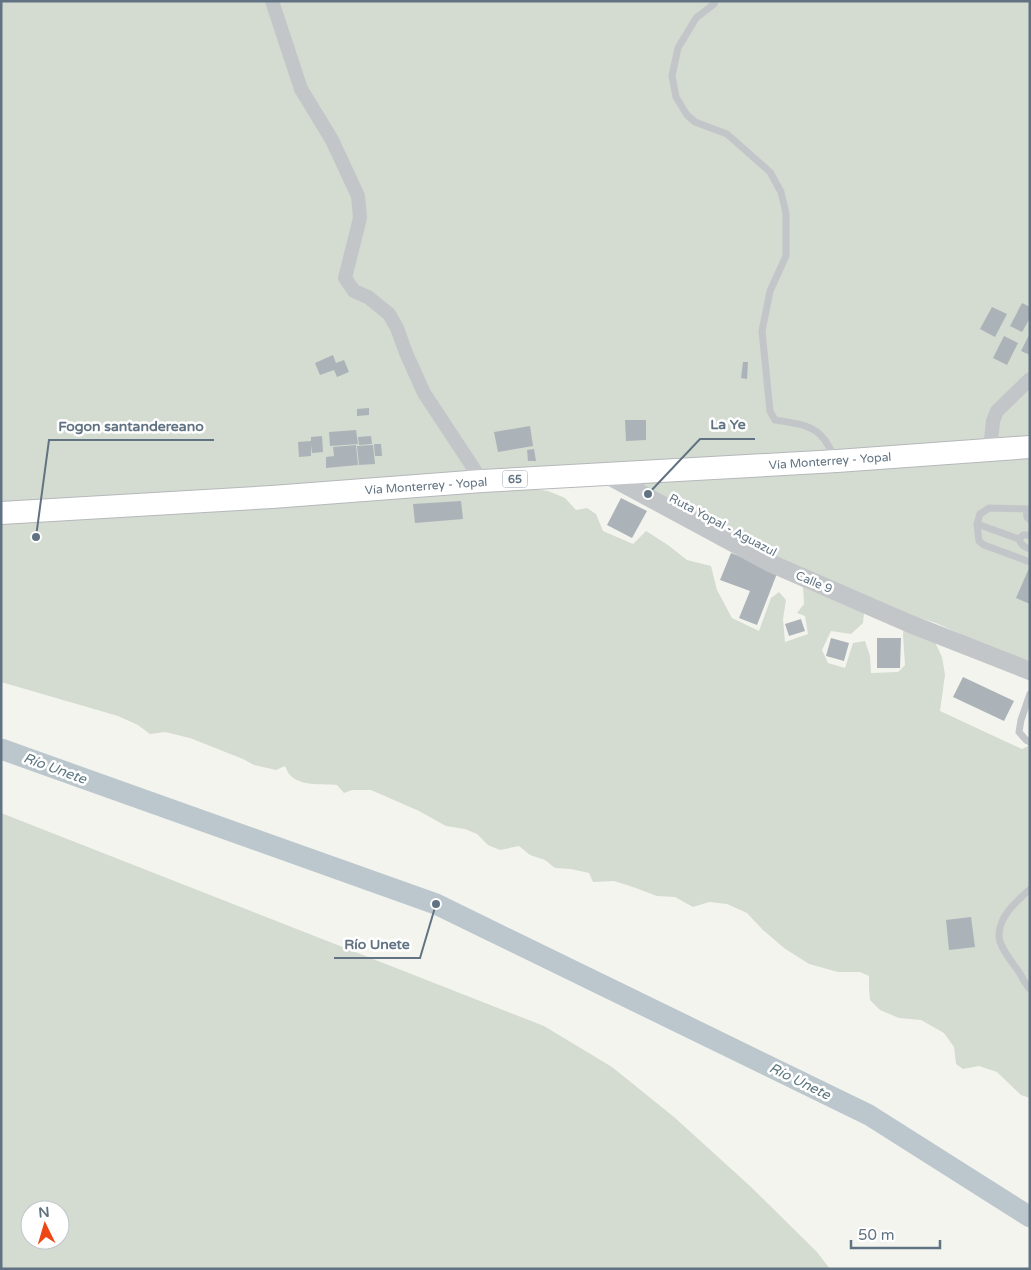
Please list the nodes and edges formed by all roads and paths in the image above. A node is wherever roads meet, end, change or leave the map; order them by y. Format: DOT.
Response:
graph roads {
  1 [pos="272,1"];
  2 [pos="716,1"];
  3 [pos="1030,379"];
  4 [pos="1030,447"];
  5 [pos="990,450"];
  6 [pos="837,462"];
  7 [pos="607,475"];
  8 [pos="482,481"];
  9 [pos="1028,509"];
  10 [pos="1,513"];
  11 [pos="1030,520"];
  12 [pos="977,524"];
  13 [pos="1030,535"];
  14 [pos="1019,539"];
  15 [pos="1030,549"];
  16 [pos="1030,562"];
  17 [pos="1030,671"];
  18 [pos="1030,694"];
  19 [pos="1030,742"];
  20 [pos="1030,889"];
  21 [pos="1030,989"];
  1 -- 8 [label="street"];
  2 -- 6 [label="lane"];
  3 -- 5 [label="street"];
  4 -- 5 [label="lane"];
  5 -- 6 [label="lane"];
  6 -- 7 [label="lane"];
  7 -- 8 [label="highway, Vía Monterrey - Yopal / 65"];
  7 -- 17 [label="lane, Ruta Yopal - Aguazul"];
  8 -- 10 [label="highway, Vía Monterrey - Yopal / 65"];
  9 -- 11 [label="lane"];
  9 -- 12 [label="lane"];
  12 -- 14 [label="lane"];
  12 -- 16 [label="lane"];
  13 -- 14 [label="lane"];
  14 -- 15 [label="lane"];
  18 -- 19 [label="lane"];
  20 -- 21 [label="lane"];
}
